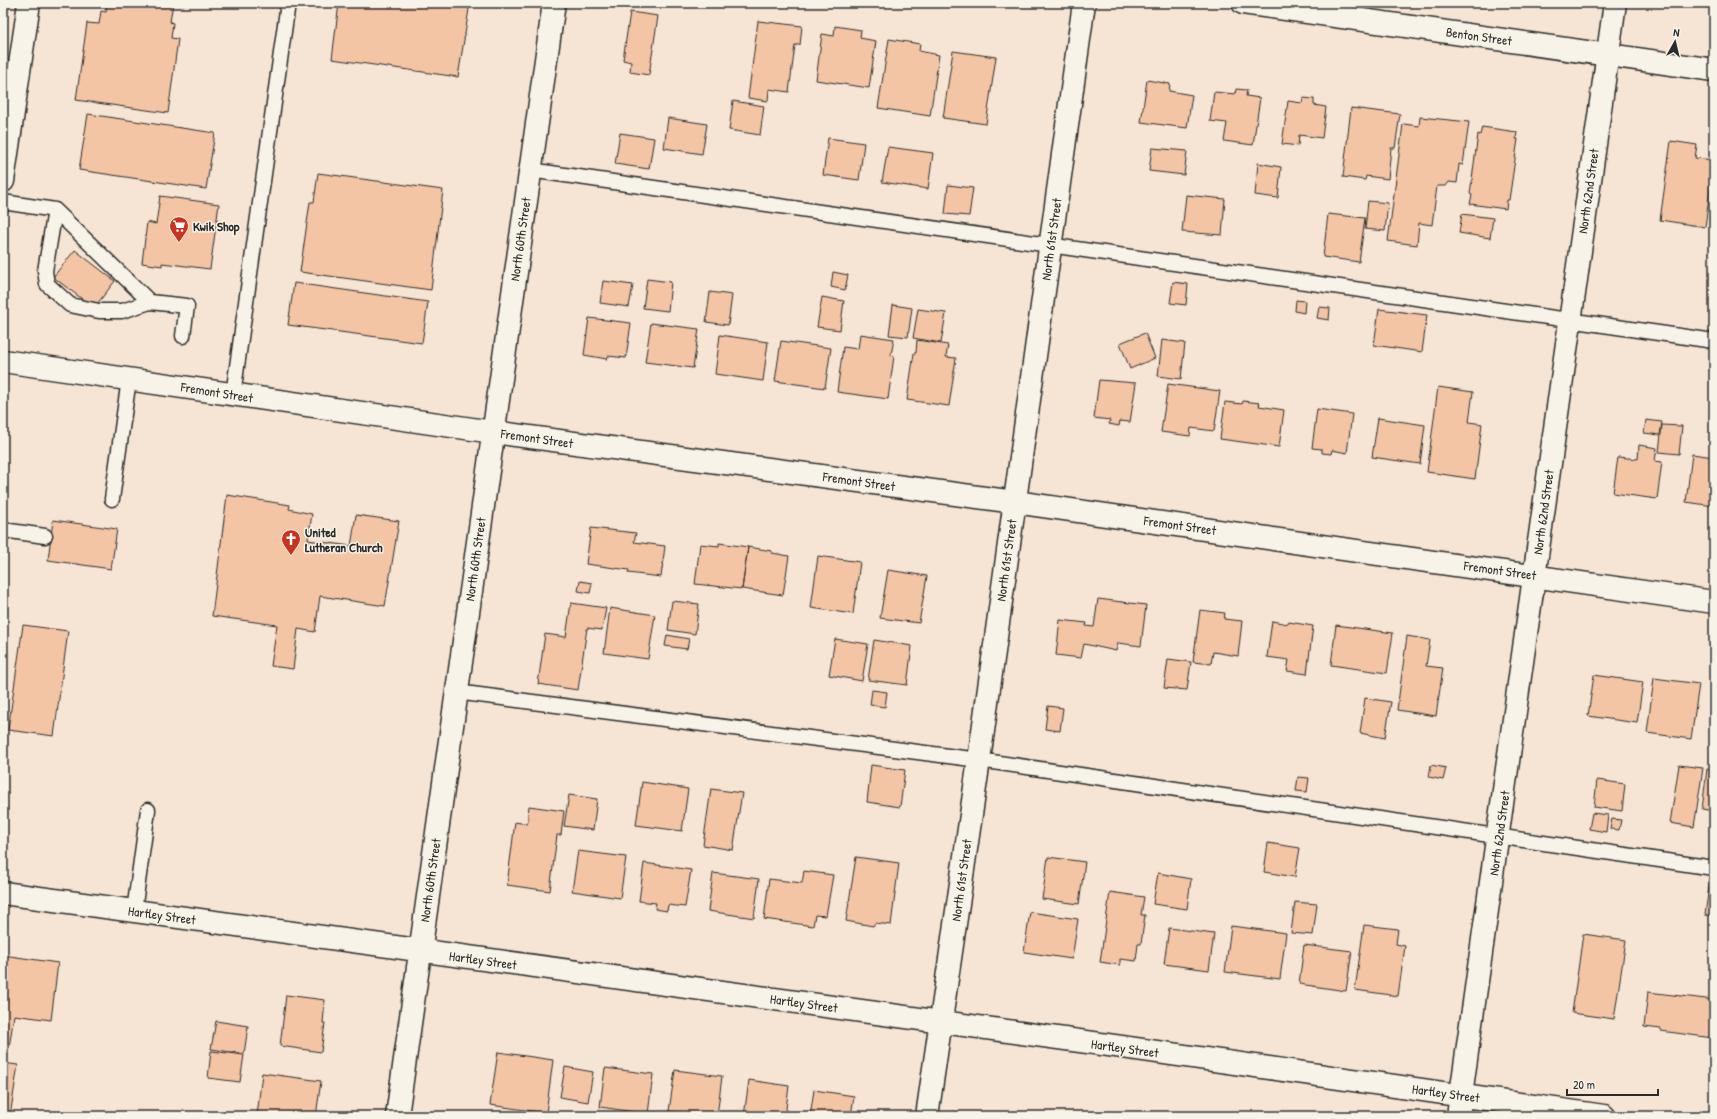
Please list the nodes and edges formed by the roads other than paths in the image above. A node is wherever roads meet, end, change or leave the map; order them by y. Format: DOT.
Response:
graph roads {
  1 [pos="29,3"];
  2 [pos="288,3"];
  3 [pos="554,3"];
  4 [pos="1084,3"];
  5 [pos="1243,3"];
  6 [pos="1615,3"];
  7 [pos="1607,55"];
  8 [pos="1714,70"];
  9 [pos="530,170"];
  10 [pos="3,180"];
  11 [pos="3,202"];
  12 [pos="55,210"];
  13 [pos="1050,245"];
  14 [pos="150,302"];
  15 [pos="1570,322"];
  16 [pos="183,336"];
  17 [pos="1714,342"];
  18 [pos="3,361"];
  19 [pos="129,379"];
  20 [pos="233,395"];
  21 [pos="493,432"];
  22 [pos="112,499"];
  23 [pos="1015,502"];
  24 [pos="3,530"];
  25 [pos="45,536"];
  26 [pos="1535,575"];
  27 [pos="1714,602"];
  28 [pos="456,692"];
  29 [pos="979,760"];
  30 [pos="148,810"];
  31 [pos="1498,835"];
  32 [pos="1714,868"];
  33 [pos="3,893"];
  34 [pos="134,911"];
  35 [pos="420,952"];
  36 [pos="941,1021"];
  37 [pos="1461,1095"];
  38 [pos="397,1116"];
  39 [pos="927,1116"];
  40 [pos="1458,1116"];
  41 [pos="1604,1116"];
  1 -- 10 [label="street"];
  2 -- 20 [label="lane"];
  3 -- 9 [label="street, North 60th Street"];
  4 -- 13 [label="street, North 61st Street"];
  5 -- 7 [label="street, Benton Street"];
  6 -- 7 [label="street, North 62nd Street"];
  7 -- 8 [label="street, Benton Street"];
  7 -- 15 [label="street, North 62nd Street"];
  9 -- 13 [label="lane"];
  9 -- 21 [label="street, North 60th Street"];
  11 -- 12 [label="lane"];
  12 -- 14 [label="lane"];
  12 -- 14 [label="lane"];
  13 -- 15 [label="lane"];
  13 -- 23 [label="street, North 61st Street"];
  14 -- 16 [label="lane"];
  15 -- 17 [label="lane"];
  15 -- 26 [label="street, North 62nd Street"];
  18 -- 19 [label="street, Fremont Street"];
  19 -- 20 [label="street, Fremont Street"];
  19 -- 22 [label="lane"];
  20 -- 21 [label="street, Fremont Street"];
  21 -- 23 [label="street, Fremont Street"];
  21 -- 28 [label="street, North 60th Street"];
  23 -- 26 [label="street, Fremont Street"];
  23 -- 29 [label="street, North 61st Street"];
  24 -- 25 [label="lane"];
  26 -- 27 [label="street, Fremont Street"];
  26 -- 31 [label="street, North 62nd Street"];
  28 -- 29 [label="lane"];
  28 -- 35 [label="street, North 60th Street"];
  29 -- 31 [label="lane"];
  29 -- 36 [label="street, North 61st Street"];
  30 -- 34 [label="lane"];
  31 -- 32 [label="lane"];
  31 -- 37 [label="street, North 62nd Street"];
  33 -- 34 [label="street, Hartley Street"];
  34 -- 35 [label="street, Hartley Street"];
  35 -- 36 [label="street, Hartley Street"];
  35 -- 38 [label="street, North 60th Street"];
  36 -- 37 [label="street, Hartley Street"];
  36 -- 39 [label="street, North 61st Street"];
  37 -- 40 [label="street, North 62nd Street"];
  37 -- 41 [label="street, Hartley Street"];
}
